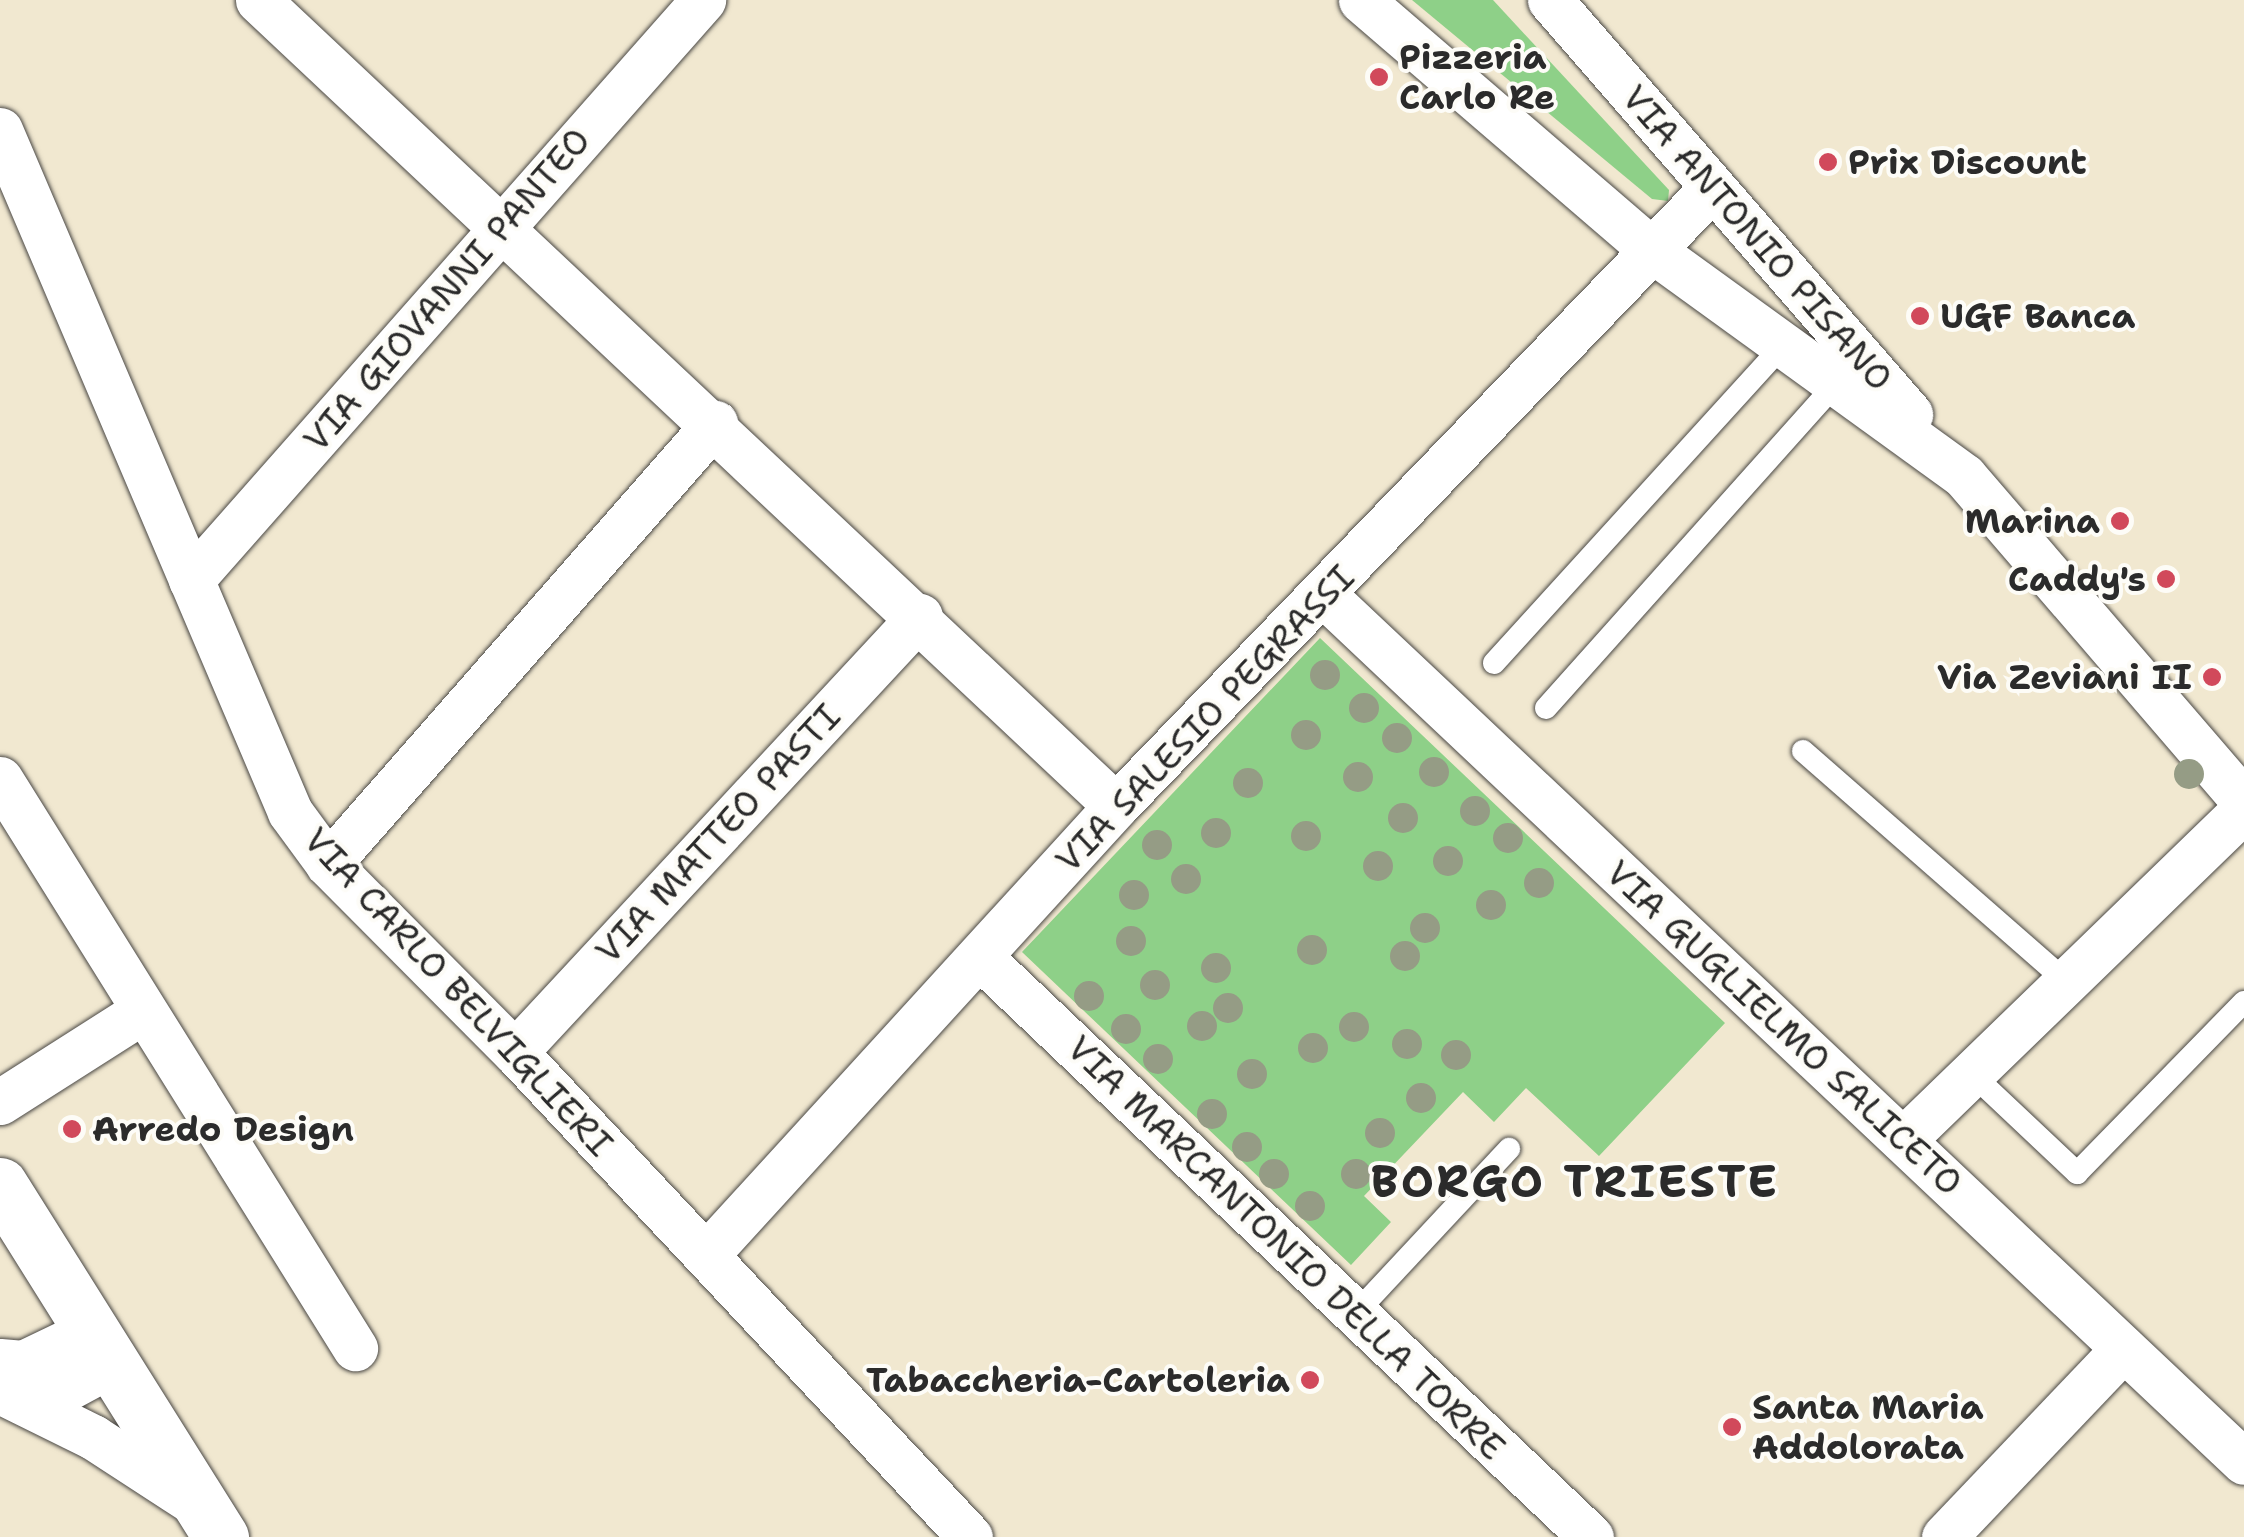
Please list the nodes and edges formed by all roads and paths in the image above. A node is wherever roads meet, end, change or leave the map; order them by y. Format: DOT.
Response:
graph roads {
  1 [pos="258,0"];
  2 [pos="703,0"];
  3 [pos="1361,0"];
  4 [pos="1550,0"];
  5 [pos="0,130"];
  6 [pos="1711,189"];
  7 [pos="504,225"];
  8 [pos="1652,250"];
  9 [pos="1782,345"];
  10 [pos="1837,384"];
  11 [pos="715,423"];
  12 [pos="1964,476"];
  13 [pos="191,580"];
  14 [pos="1324,595"];
  15 [pos="920,616"];
  16 [pos="1494,663"];
  17 [pos="1546,708"];
  18 [pos="1802,751"];
  19 [pos="0,779"];
  20 [pos="2244,801"];
  21 [pos="1116,806"];
  22 [pos="2244,810"];
  23 [pos="328,864"];
  24 [pos="981,958"];
  25 [pos="2066,980"];
  26 [pos="2244,1002"];
  27 [pos="144,1011"];
  28 [pos="515,1052"];
  29 [pos="1971,1073"];
  30 [pos="0,1102"];
  31 [pos="1903,1140"];
  32 [pos="1509,1150"];
  33 [pos="0,1185"];
  34 [pos="706,1256"];
  35 [pos="1356,1314"];
  36 [pos="101,1348"];
  37 [pos="355,1348"];
  38 [pos="2123,1349"];
  39 [pos="0,1361"];
  40 [pos="0,1378"];
  41 [pos="0,1390"];
  42 [pos="2244,1462"];
  43 [pos="212,1523"];
  44 [pos="970,1537"];
  45 [pos="1591,1537"];
  46 [pos="1944,1537"];
  1 -- 7 [label="street"];
  2 -- 7 [label="street, VIA GIOVANNI PANTEO"];
  3 -- 8 [label="street"];
  4 -- 6 [label="street, VIA ANTONIO PISANO"];
  5 -- 13 [label="street, VIA CARLO BELVIGLIERI"];
  6 -- 8 [label="street, VIA SALESIO PEGRASSI"];
  6 -- 12 [label="street, VIA ANTONIO PISANO"];
  7 -- 11 [label="street"];
  7 -- 13 [label="street, VIA GIOVANNI PANTEO"];
  8 -- 9 [label="street"];
  8 -- 14 [label="street, VIA SALESIO PEGRASSI"];
  9 -- 10 [label="street"];
  9 -- 16 [label="lane"];
  10 -- 12 [label="street"];
  10 -- 17 [label="lane"];
  11 -- 15 [label="street"];
  11 -- 23 [label="street"];
  12 -- 20 [label="street"];
  13 -- 23 [label="street, VIA CARLO BELVIGLIERI"];
  14 -- 21 [label="street, VIA SALESIO PEGRASSI"];
  14 -- 31 [label="street, VIA GUGLIELMO SALICETO"];
  15 -- 21 [label="street"];
  15 -- 28 [label="street, VIA MATTEO PASTI"];
  18 -- 25 [label="lane"];
  19 -- 27 [label="street"];
  21 -- 24 [label="street, VIA SALESIO PEGRASSI"];
  22 -- 25 [label="street"];
  23 -- 28 [label="street, VIA CARLO BELVIGLIERI"];
  24 -- 34 [label="street, VIA SALESIO PEGRASSI"];
  24 -- 35 [label="street, VIA MARCANTONIO DELLA TORRE"];
  25 -- 29 [label="street"];
  26 -- 29 [label="lane"];
  27 -- 30 [label="street"];
  27 -- 37 [label="street"];
  28 -- 34 [label="street, VIA CARLO BELVIGLIERI"];
  29 -- 31 [label="street"];
  31 -- 38 [label="street, VIA GUGLIELMO SALICETO"];
  32 -- 35 [label="lane"];
  33 -- 36 [label="main road"];
  34 -- 44 [label="street, VIA CARLO BELVIGLIERI"];
  35 -- 45 [label="street, VIA MARCANTONIO DELLA TORRE"];
  36 -- 39 [label="street"];
  36 -- 40 [label="street"];
  36 -- 43 [label="main road"];
  38 -- 42 [label="street, VIA GUGLIELMO SALICETO"];
  38 -- 46 [label="street"];
  41 -- 43 [label="street"];
}
